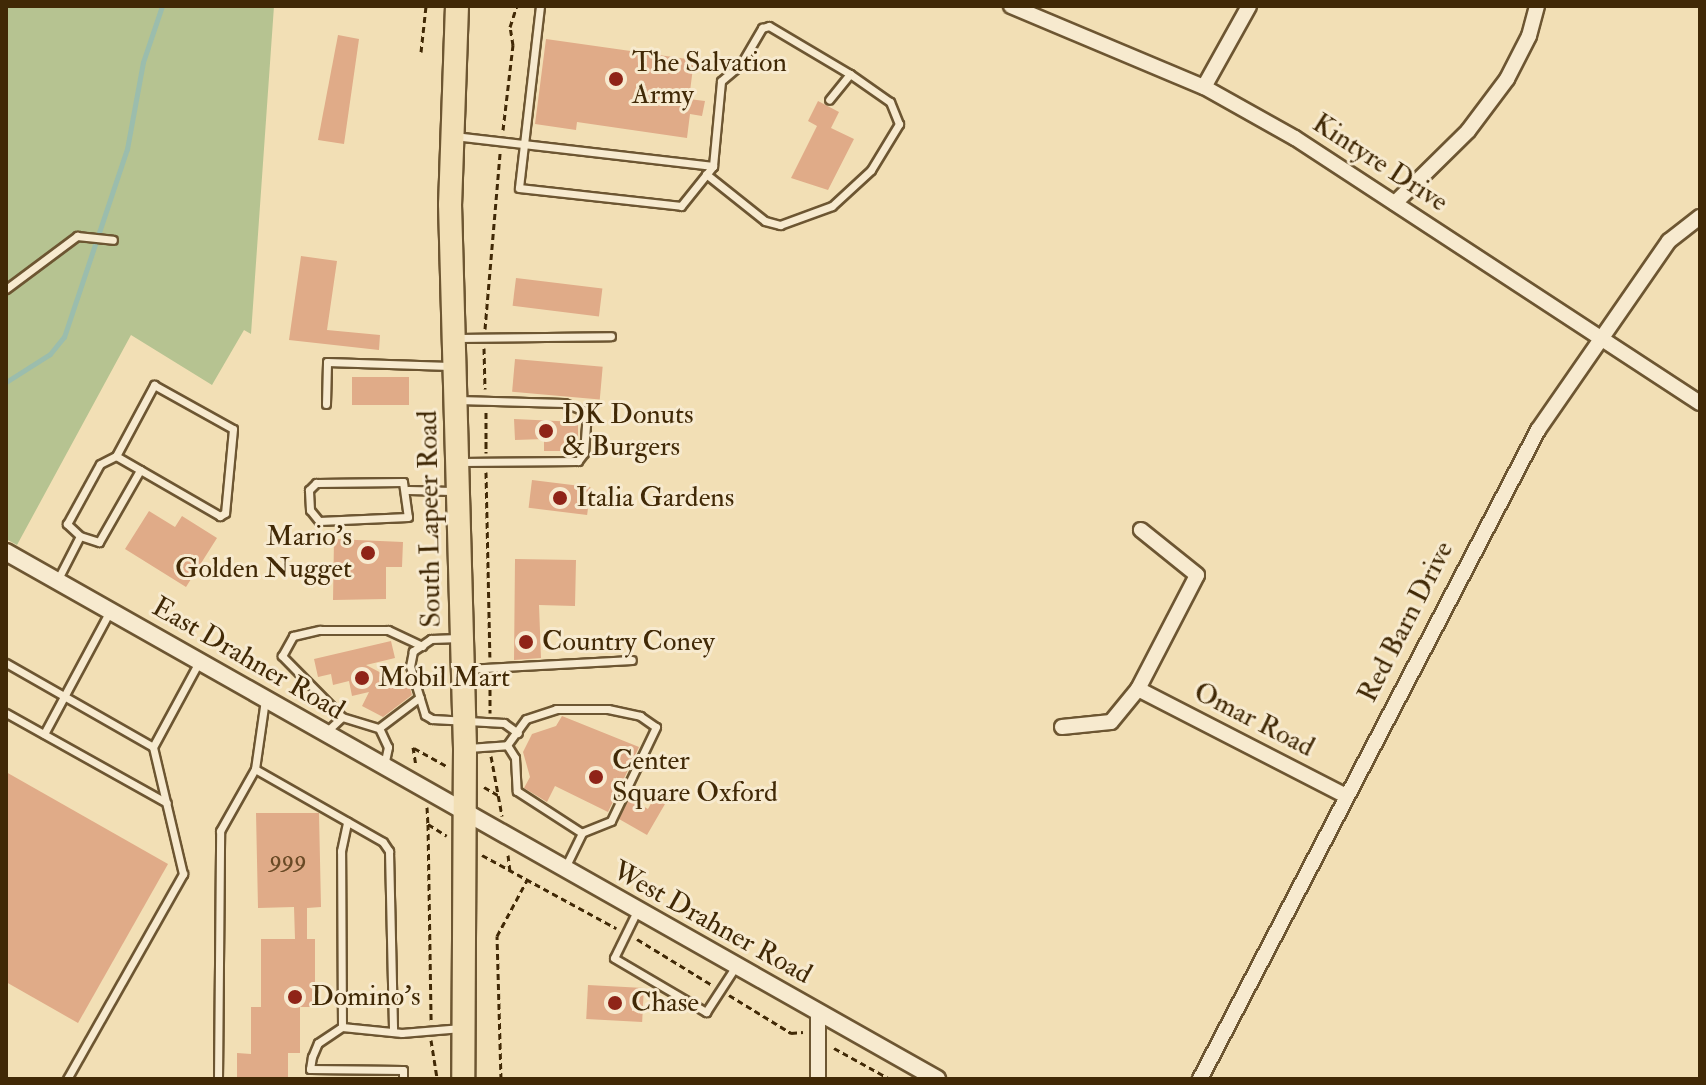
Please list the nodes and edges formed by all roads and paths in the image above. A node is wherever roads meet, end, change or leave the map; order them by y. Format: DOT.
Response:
graph roads {
  1 [pos="426,6"];
  2 [pos="457,6"];
  3 [pos="540,6"];
  4 [pos="1011,6"];
  5 [pos="1249,6"];
  6 [pos="1537,6"];
  7 [pos="421,52"];
  8 [pos="850,74"];
  9 [pos="1204,87"];
  10 [pos="829,100"];
  11 [pos="452,136"];
  12 [pos="523,144"];
  13 [pos="713,166"];
  14 [pos="706,174"];
  15 [pos="1395,203"];
  16 [pos="1700,217"];
  17 [pos="113,240"];
  18 [pos="6,289"];
  19 [pos="611,336"];
  20 [pos="455,338"];
  21 [pos="1602,338"];
  22 [pos="456,367"];
  23 [pos="457,400"];
  24 [pos="1700,403"];
  25 [pos="326,404"];
  26 [pos="116,456"];
  27 [pos="458,462"];
  28 [pos="140,470"];
  29 [pos="408,490"];
  30 [pos="459,491"];
  31 [pos="1141,530"];
  32 [pos="80,536"];
  33 [pos="6,552"];
  34 [pos="57,581"];
  35 [pos="111,611"];
  36 [pos="463,637"];
  37 [pos="422,646"];
  38 [pos="632,660"];
  39 [pos="199,662"];
  40 [pos="6,663"];
  41 [pos="464,669"];
  42 [pos="1138,689"];
  43 [pos="63,696"];
  44 [pos="420,697"];
  45 [pos="265,700"];
  46 [pos="6,713"];
  47 [pos="342,717"];
  48 [pos="465,720"];
  49 [pos="1062,727"];
  50 [pos="379,728"];
  51 [pos="518,733"];
  52 [pos="44,734"];
  53 [pos="324,734"];
  54 [pos="507,745"];
  55 [pos="153,747"];
  56 [pos="465,749"];
  57 [pos="383,768"];
  58 [pos="255,769"];
  59 [pos="1346,796"];
  60 [pos="167,803"];
  61 [pos="462,813"];
  62 [pos="347,822"];
  63 [pos="442,833"];
  64 [pos="582,833"];
  65 [pos="564,870"];
  66 [pos="513,872"];
  67 [pos="527,880"];
  68 [pos="533,884"];
  69 [pos="637,911"];
  70 [pos="736,966"];
  71 [pos="818,1012"];
  72 [pos="342,1027"];
  73 [pos="462,1028"];
  74 [pos="431,1030"];
  75 [pos="393,1032"];
  76 [pos="310,1069"];
  77 [pos="67,1079"];
  78 [pos="218,1079"];
  79 [pos="310,1079"];
  80 [pos="403,1079"];
  81 [pos="437,1079"];
  82 [pos="463,1079"];
  83 [pos="501,1079"];
  84 [pos="818,1079"];
  85 [pos="937,1079"];
  86 [pos="1200,1079"];
  1 -- 7 [label="path"];
  2 -- 11 [label="main road, South Lapeer Road"];
  3 -- 12 [label="lane"];
  4 -- 9 [label="street, Kintyre Drive"];
  5 -- 9 [label="street"];
  6 -- 15 [label="street"];
  8 -- 10 [label="lane"];
  8 -- 13 [label="lane"];
  8 -- 14 [label="lane"];
  9 -- 15 [label="street, Kintyre Drive"];
  11 -- 12 [label="lane"];
  11 -- 20 [label="main road, South Lapeer Road"];
  12 -- 13 [label="lane"];
  12 -- 14 [label="lane"];
  13 -- 14 [label="lane"];
  15 -- 21 [label="street, Kintyre Drive"];
  16 -- 21 [label="street, Red Barn Drive"];
  17 -- 18 [label="lane"];
  19 -- 20 [label="lane"];
  20 -- 22 [label="main road, South Lapeer Road"];
  21 -- 24 [label="street, Kintyre Drive"];
  21 -- 59 [label="street, Red Barn Drive"];
  22 -- 23 [label="main road, South Lapeer Road"];
  22 -- 25 [label="lane"];
  23 -- 27 [label="main road, South Lapeer Road"];
  23 -- 27 [label="lane"];
  26 -- 28 [label="lane"];
  26 -- 28 [label="lane"];
  26 -- 32 [label="lane"];
  27 -- 30 [label="main road, South Lapeer Road"];
  28 -- 32 [label="lane"];
  29 -- 29 [label="lane"];
  29 -- 30 [label="lane"];
  30 -- 36 [label="main road, South Lapeer Road"];
  31 -- 42 [label="street"];
  32 -- 34 [label="lane"];
  33 -- 34 [label="street, East Drahner Road"];
  34 -- 35 [label="street, East Drahner Road"];
  35 -- 39 [label="street, East Drahner Road"];
  35 -- 43 [label="lane"];
  36 -- 37 [label="lane"];
  36 -- 41 [label="main road, South Lapeer Road"];
  37 -- 44 [label="lane"];
  37 -- 47 [label="lane"];
  38 -- 41 [label="lane"];
  39 -- 45 [label="street, East Drahner Road"];
  39 -- 55 [label="lane"];
  40 -- 43 [label="lane"];
  41 -- 48 [label="main road, South Lapeer Road"];
  42 -- 49 [label="street"];
  42 -- 59 [label="street, Omar Road"];
  43 -- 52 [label="lane"];
  43 -- 55 [label="lane"];
  44 -- 48 [label="lane"];
  44 -- 50 [label="lane"];
  45 -- 53 [label="street, East Drahner Road"];
  45 -- 58 [label="lane"];
  46 -- 52 [label="lane"];
  47 -- 50 [label="lane"];
  47 -- 53 [label="lane"];
  48 -- 51 [label="lane"];
  48 -- 56 [label="main road, South Lapeer Road"];
  50 -- 57 [label="lane"];
  51 -- 54 [label="lane"];
  51 -- 64 [label="lane"];
  52 -- 60 [label="lane"];
  53 -- 57 [label="street, East Drahner Road"];
  54 -- 56 [label="lane"];
  54 -- 64 [label="lane"];
  55 -- 60 [label="lane"];
  56 -- 61 [label="main road, South Lapeer Road"];
  57 -- 61 [label="street, East Drahner Road"];
  58 -- 62 [label="lane"];
  58 -- 78 [label="lane"];
  59 -- 86 [label="street, Red Barn Drive"];
  60 -- 77 [label="lane"];
  61 -- 65 [label="street, West Drahner Road"];
  61 -- 73 [label="main road, South Lapeer Road"];
  62 -- 72 [label="lane"];
  62 -- 75 [label="lane"];
  63 -- 74 [label="path"];
  64 -- 65 [label="lane"];
  65 -- 69 [label="street, West Drahner Road"];
  66 -- 67 [label="path"];
  67 -- 68 [label="path"];
  67 -- 83 [label="path"];
  69 -- 70 [label="street, West Drahner Road"];
  69 -- 70 [label="lane"];
  70 -- 71 [label="street, West Drahner Road"];
  71 -- 84 [label="street"];
  71 -- 85 [label="street, West Drahner Road"];
  72 -- 75 [label="lane"];
  72 -- 76 [label="lane"];
  73 -- 74 [label="lane"];
  73 -- 82 [label="main road, South Lapeer Road"];
  74 -- 75 [label="lane"];
  74 -- 81 [label="path"];
  76 -- 79 [label="lane"];
  76 -- 80 [label="lane"];
}
